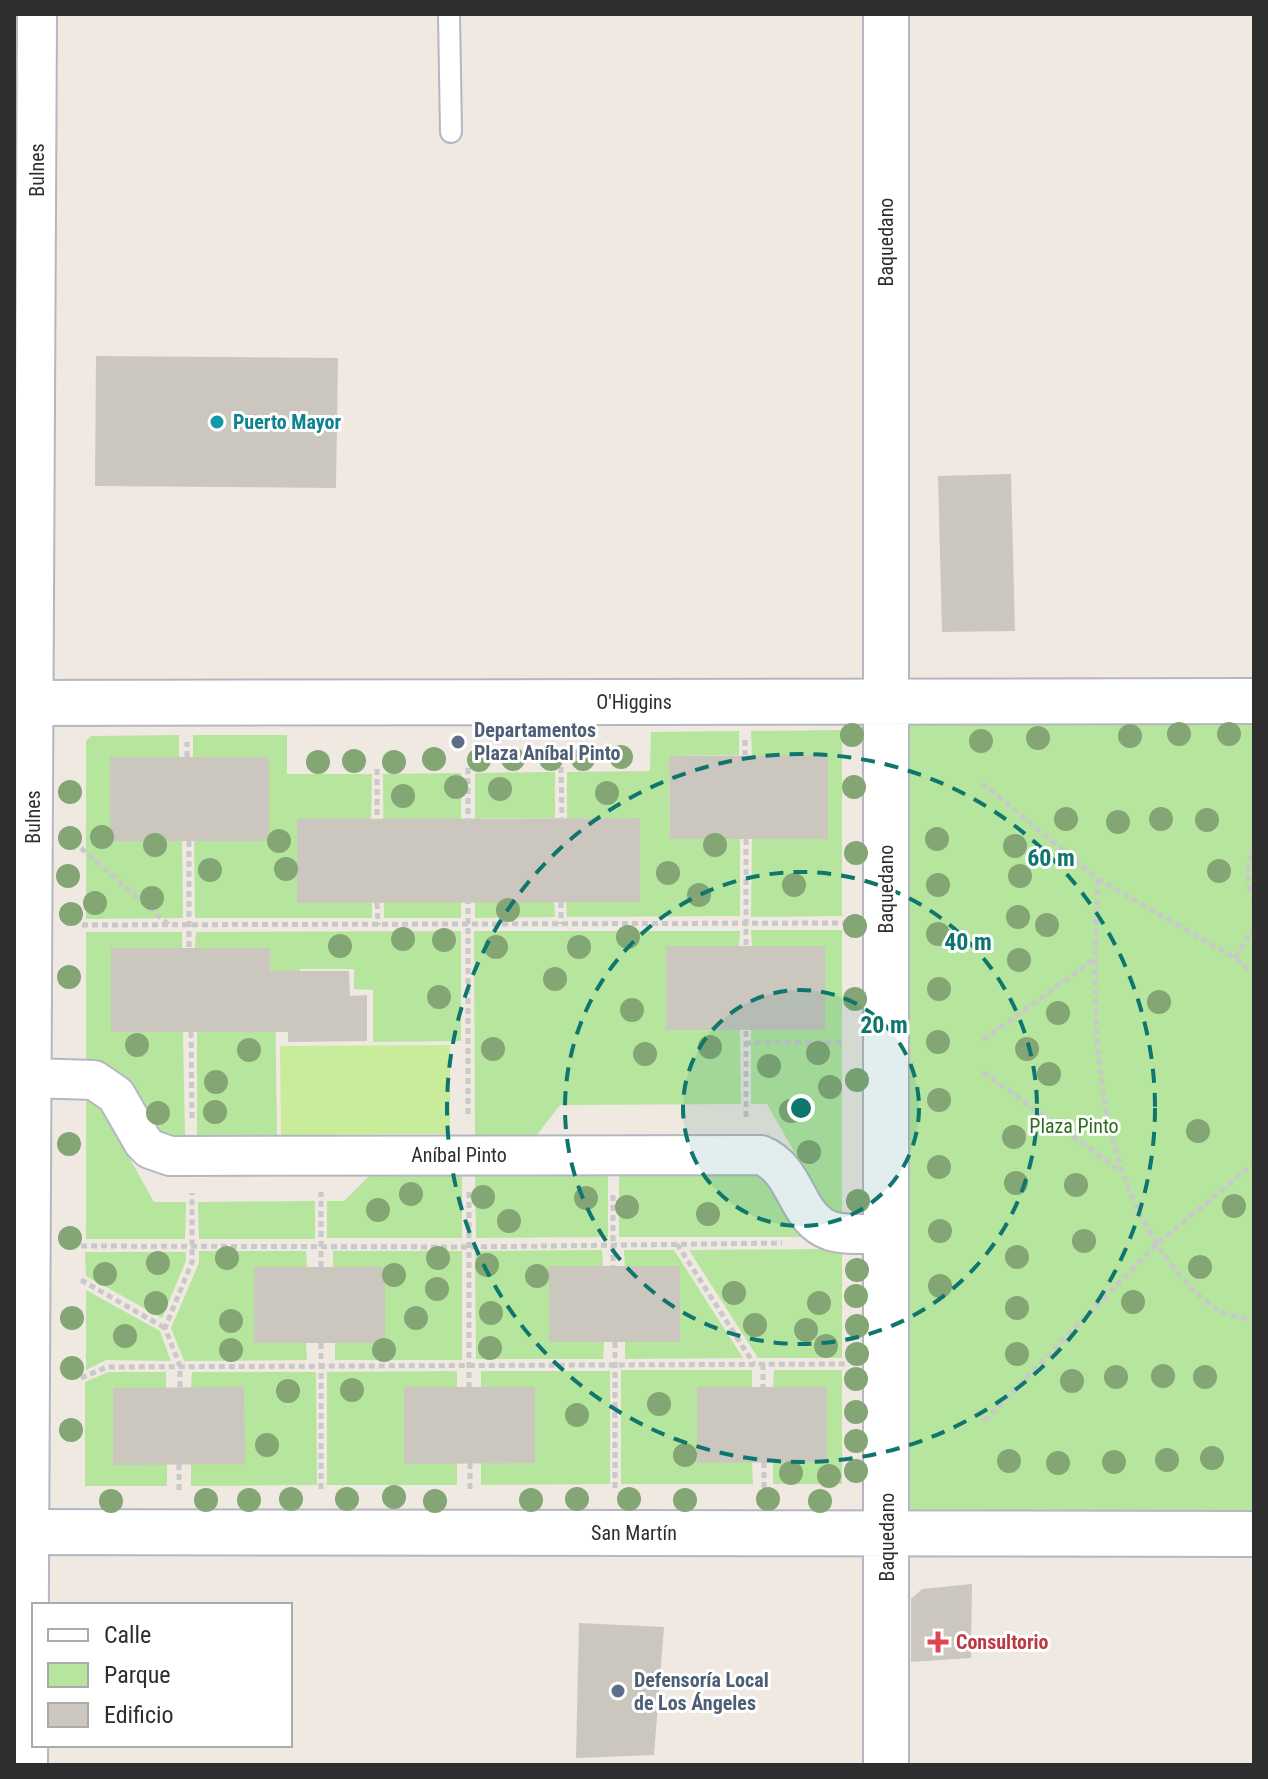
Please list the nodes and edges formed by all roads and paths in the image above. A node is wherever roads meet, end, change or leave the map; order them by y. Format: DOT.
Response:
graph roads {
  1 [pos="37,14"];
  2 [pos="449,14"];
  3 [pos="886,14"];
  4 [pos="451,132"];
  5 [pos="1254,701"];
  6 [pos="886,702"];
  7 [pos="24,703"];
  8 [pos="561,767"];
  9 [pos="468,768"];
  10 [pos="377,769"];
  11 [pos="982,783"];
  12 [pos="562,818"];
  13 [pos="377,819"];
  14 [pos="746,839"];
  15 [pos="189,841"];
  16 [pos="1254,846"];
  17 [pos="81,848"];
  18 [pos="1098,879"];
  19 [pos="1254,900"];
  20 [pos="561,902"];
  21 [pos="377,903"];
  22 [pos="746,923"];
  23 [pos="846,923"];
  24 [pos="468,924"];
  25 [pos="561,924"];
  26 [pos="82,925"];
  27 [pos="169,925"];
  28 [pos="189,925"];
  29 [pos="378,925"];
  30 [pos="1254,927"];
  31 [pos="746,946"];
  32 [pos="189,948"];
  33 [pos="1235,958"];
  34 [pos="1094,959"];
  35 [pos="1254,974"];
  36 [pos="746,1030"];
  37 [pos="191,1032"];
  38 [pos="983,1040"];
  39 [pos="847,1042"];
  40 [pos="745,1043"];
  41 [pos="983,1072"];
  42 [pos="31,1078"];
  43 [pos="746,1153"];
  44 [pos="613,1154"];
  45 [pos="321,1155"];
  46 [pos="468,1155"];
  47 [pos="192,1156"];
  48 [pos="1254,1163"];
  49 [pos="1122,1172"];
  50 [pos="887,1234"];
  51 [pos="785,1243"];
  52 [pos="613,1244"];
  53 [pos="677,1244"];
  54 [pos="193,1245"];
  55 [pos="321,1245"];
  56 [pos="1156,1245"];
  57 [pos="81,1246"];
  58 [pos="469,1247"];
  59 [pos="613,1266"];
  60 [pos="321,1267"];
  61 [pos="81,1280"];
  62 [pos="1254,1321"];
  63 [pos="165,1328"];
  64 [pos="615,1342"];
  65 [pos="321,1343"];
  66 [pos="754,1364"];
  67 [pos="763,1364"];
  68 [pos="847,1364"];
  69 [pos="469,1365"];
  70 [pos="615,1365"];
  71 [pos="180,1366"];
  72 [pos="321,1366"];
  73 [pos="81,1378"];
  74 [pos="180,1387"];
  75 [pos="469,1387"];
  76 [pos="763,1387"];
  77 [pos="984,1421"];
  78 [pos="764,1462"];
  79 [pos="470,1463"];
  80 [pos="179,1464"];
  81 [pos="470,1489"];
  82 [pos="615,1489"];
  83 [pos="764,1489"];
  84 [pos="179,1490"];
  85 [pos="321,1490"];
  86 [pos="21,1532"];
  87 [pos="887,1533"];
  88 [pos="1254,1534"];
  89 [pos="28,1765"];
  90 [pos="886,1765"];
  1 -- 7 [label="street, Bulnes"];
  2 -- 4 [label="lane"];
  3 -- 6 [label="main road, Baquedano"];
  5 -- 6 [label="main road, O'Higgins"];
  6 -- 7 [label="main road, O'Higgins"];
  6 -- 50 [label="main road, Baquedano"];
  7 -- 42 [label="street, Bulnes"];
  8 -- 12 [label="path"];
  9 -- 24 [label="path"];
  10 -- 13 [label="path"];
  11 -- 18 [label="path"];
  14 -- 22 [label="path"];
  15 -- 28 [label="path"];
  16 -- 19 [label="path"];
  17 -- 27 [label="path"];
  18 -- 33 [label="path"];
  18 -- 34 [label="path"];
  20 -- 25 [label="path"];
  21 -- 29 [label="path"];
  22 -- 23 [label="path"];
  22 -- 25 [label="path"];
  22 -- 31 [label="path"];
  24 -- 25 [label="path"];
  24 -- 29 [label="path"];
  24 -- 46 [label="path"];
  26 -- 27 [label="path"];
  27 -- 28 [label="path"];
  28 -- 29 [label="path"];
  28 -- 32 [label="path"];
  30 -- 33 [label="path"];
  33 -- 35 [label="path"];
  34 -- 38 [label="path"];
  34 -- 49 [label="path"];
  36 -- 40 [label="path"];
  37 -- 47 [label="path"];
  39 -- 40 [label="path"];
  40 -- 43 [label="path"];
  41 -- 49 [label="path"];
  42 -- 47 [label="street, Aníbal Pinto"];
  42 -- 86 [label="street, Bulnes"];
  43 -- 44 [label="street, Aníbal Pinto"];
  43 -- 50 [label="street, Aníbal Pinto"];
  44 -- 46 [label="street, Aníbal Pinto"];
  44 -- 52 [label="path"];
  45 -- 46 [label="street, Aníbal Pinto"];
  45 -- 47 [label="street, Aníbal Pinto"];
  45 -- 55 [label="path"];
  46 -- 58 [label="path"];
  47 -- 54 [label="path"];
  48 -- 56 [label="path"];
  49 -- 56 [label="path"];
  50 -- 87 [label="main road, Baquedano"];
  51 -- 53 [label="path"];
  52 -- 53 [label="path"];
  52 -- 58 [label="path"];
  52 -- 59 [label="path"];
  53 -- 66 [label="path"];
  54 -- 55 [label="path"];
  54 -- 57 [label="path"];
  54 -- 63 [label="path"];
  55 -- 58 [label="path"];
  55 -- 60 [label="path"];
  56 -- 62 [label="path"];
  56 -- 77 [label="path"];
  58 -- 69 [label="path"];
  61 -- 63 [label="path"];
  63 -- 71 [label="path"];
  64 -- 70 [label="path"];
  65 -- 72 [label="path"];
  66 -- 67 [label="path"];
  66 -- 70 [label="path"];
  67 -- 68 [label="path"];
  67 -- 76 [label="path"];
  69 -- 70 [label="path"];
  69 -- 72 [label="path"];
  69 -- 75 [label="path"];
  70 -- 82 [label="path"];
  71 -- 72 [label="path"];
  71 -- 73 [label="path"];
  71 -- 74 [label="path"];
  72 -- 85 [label="path"];
  78 -- 83 [label="path"];
  79 -- 81 [label="path"];
  80 -- 84 [label="path"];
  86 -- 87 [label="main road, San Martín"];
  86 -- 89 [label="street, Bulnes"];
  87 -- 88 [label="main road, San Martín"];
  87 -- 90 [label="main road, Baquedano"];
}
